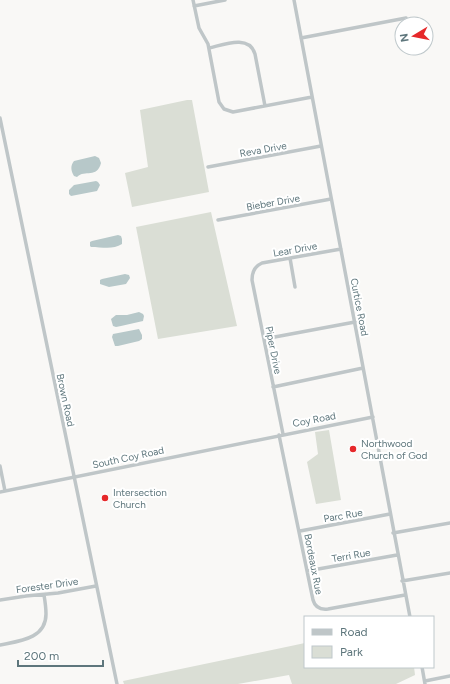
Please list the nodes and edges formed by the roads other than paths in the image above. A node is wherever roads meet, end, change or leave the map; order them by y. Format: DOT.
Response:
graph roads {
  1 [pos="193,0"];
  2 [pos="226,0"];
  3 [pos="294,0"];
  4 [pos="194,6"];
  5 [pos="394,20"];
  6 [pos="301,38"];
  7 [pos="209,48"];
  8 [pos="312,97"];
  9 [pos="265,106"];
  10 [pos="0,118"];
  11 [pos="321,146"];
  12 [pos="208,167"];
  13 [pos="331,199"];
  14 [pos="218,220"];
  15 [pos="341,249"];
  16 [pos="290,258"];
  17 [pos="254,270"];
  18 [pos="295,287"];
  19 [pos="354,322"];
  20 [pos="264,339"];
  21 [pos="363,368"];
  22 [pos="273,387"];
  23 [pos="373,416"];
  24 [pos="281,434"];
  25 [pos="259,439"];
  26 [pos="0,466"];
  27 [pos="73,477"];
  28 [pos="5,491"];
  29 [pos="0,492"];
  30 [pos="390,514"];
  31 [pos="450,523"];
  32 [pos="300,531"];
  33 [pos="393,533"];
  34 [pos="397,555"];
  35 [pos="307,571"];
  36 [pos="450,573"];
  37 [pos="402,582"];
  38 [pos="96,586"];
  39 [pos="44,595"];
  40 [pos="405,595"];
  41 [pos="0,600"];
  42 [pos="410,616"];
  43 [pos="0,645"];
  44 [pos="422,668"];
  45 [pos="450,676"];
  46 [pos="425,682"];
  47 [pos="117,684"];
  1 -- 4 [label="street"];
  2 -- 4 [label="street"];
  3 -- 6 [label="street, Curtice Road"];
  4 -- 7 [label="street"];
  5 -- 6 [label="street"];
  6 -- 8 [label="street, Curtice Road"];
  7 -- 9 [label="street"];
  7 -- 9 [label="street"];
  8 -- 9 [label="street"];
  8 -- 11 [label="street, Curtice Road"];
  10 -- 27 [label="street, Brown Road"];
  11 -- 12 [label="street, Reva Drive"];
  11 -- 13 [label="street, Curtice Road"];
  13 -- 14 [label="street, Bieber Drive"];
  13 -- 15 [label="street, Curtice Road"];
  15 -- 16 [label="street, Lear Drive"];
  15 -- 19 [label="street, Curtice Road"];
  16 -- 17 [label="street, Lear Drive"];
  16 -- 18 [label="street"];
  17 -- 20 [label="street, Piper Drive"];
  19 -- 20 [label="street"];
  19 -- 21 [label="street, Curtice Road"];
  20 -- 22 [label="street, Piper Drive"];
  21 -- 22 [label="street"];
  21 -- 23 [label="street, Curtice Road"];
  22 -- 24 [label="street, Piper Drive"];
  23 -- 24 [label="street, Coy Road"];
  23 -- 30 [label="street, Curtice Road"];
  24 -- 25 [label="street, Coy Road"];
  24 -- 32 [label="street, Bordeaux Rue"];
  25 -- 27 [label="street, South Coy Road"];
  26 -- 28 [label="street"];
  27 -- 28 [label="street, South Coy Road"];
  27 -- 38 [label="street, Brown Road"];
  28 -- 29 [label="street, South Coy Road"];
  30 -- 32 [label="street, Parc Rue"];
  30 -- 33 [label="street, Curtice Road"];
  31 -- 33 [label="street"];
  32 -- 35 [label="street, Bordeaux Rue"];
  33 -- 34 [label="street, Curtice Road"];
  34 -- 35 [label="street, Terri Rue"];
  34 -- 37 [label="street, Curtice Road"];
  35 -- 40 [label="street, Bordeaux Rue"];
  36 -- 37 [label="street"];
  37 -- 40 [label="street, Curtice Road"];
  38 -- 39 [label="street, Forester Drive"];
  38 -- 47 [label="street, Brown Road"];
  39 -- 41 [label="street, Forester Drive"];
  39 -- 43 [label="street"];
  40 -- 42 [label="street, Curtice Road"];
  44 -- 46 [label="street"];
  45 -- 46 [label="street"];
}
